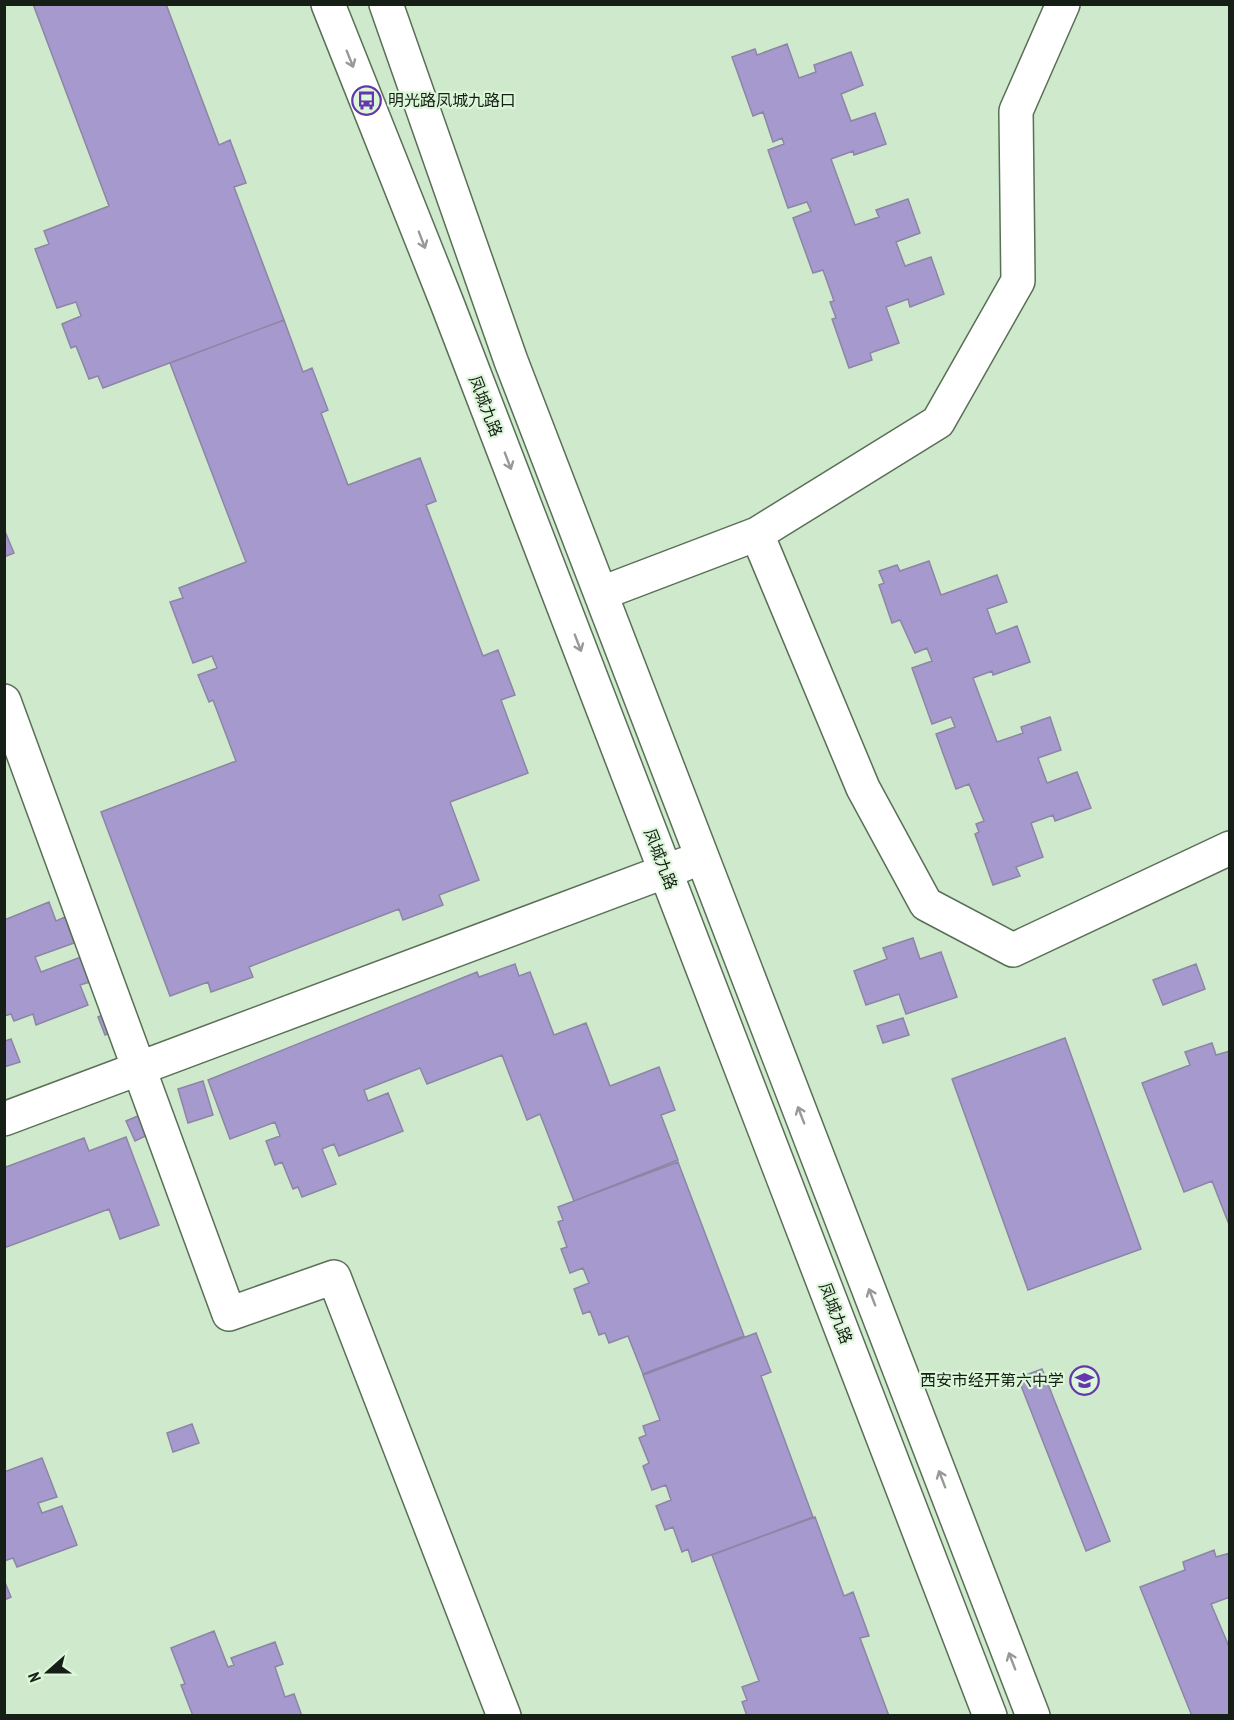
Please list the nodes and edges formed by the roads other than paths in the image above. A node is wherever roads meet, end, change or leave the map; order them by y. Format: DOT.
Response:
graph roads {
  1 [pos="328,4"];
  2 [pos="386,4"];
  3 [pos="1063,4"];
  4 [pos="757,534"];
  5 [pos="602,593"];
  6 [pos="4,701"];
  7 [pos="1230,848"];
  8 [pos="701,858"];
  9 [pos="666,872"];
  10 [pos="139,1069"];
  11 [pos="4,1119"];
  12 [pos="504,1716"];
  13 [pos="990,1716"];
  14 [pos="1033,1716"];
  1 -- 9 [label="street, 凤城九路, one-way"];
  2 -- 5 [label="street"];
  3 -- 4 [label="street"];
  4 -- 5 [label="street"];
  4 -- 7 [label="street"];
  5 -- 8 [label="street"];
  6 -- 10 [label="street"];
  8 -- 9 [label="street"];
  14 -- 8 [label="street, one-way"];
  9 -- 10 [label="street"];
  9 -- 13 [label="street, 凤城九路"];
  10 -- 11 [label="street"];
  10 -- 12 [label="street"];
}
